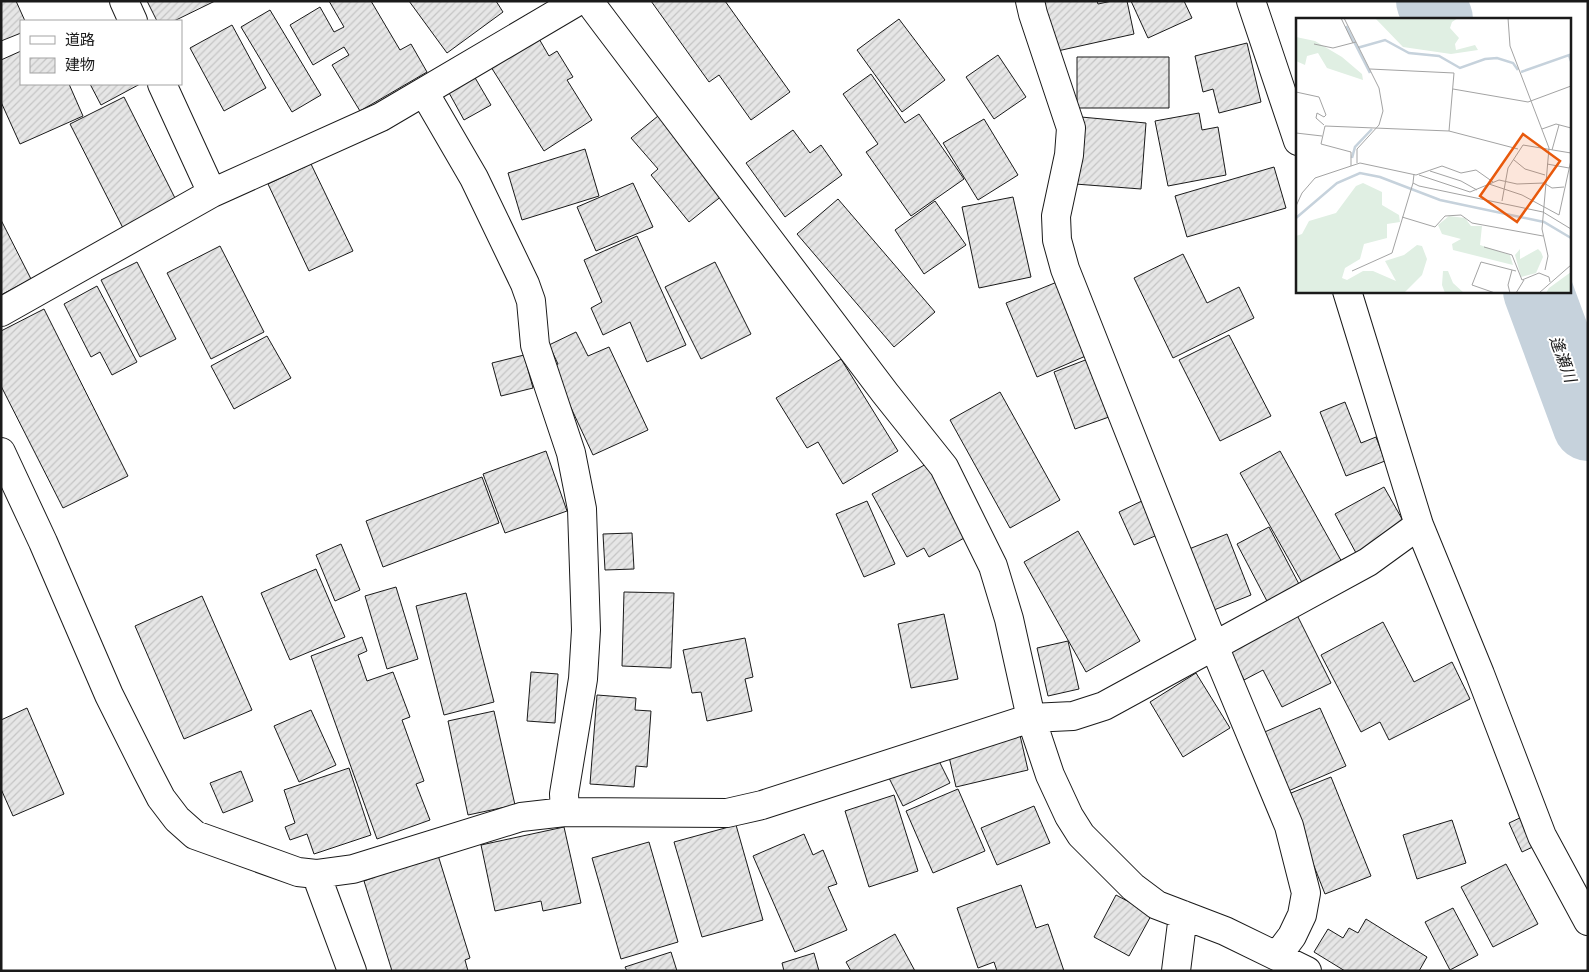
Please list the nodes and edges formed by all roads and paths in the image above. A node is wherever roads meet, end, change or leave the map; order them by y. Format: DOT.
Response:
graph roads {
  1 [pos="124,1"];
  2 [pos="578,1"];
  3 [pos="591,1"];
  4 [pos="1030,1"];
  5 [pos="1252,1"];
  6 [pos="133,20"];
  7 [pos="162,85"];
  8 [pos="424,92"];
  9 [pos="1296,135"];
  10 [pos="212,193"];
  11 [pos="1347,292"];
  12 [pos="1,312"];
  13 [pos="1,452"];
  14 [pos="1419,525"];
  15 [pos="1214,646"];
  16 [pos="1031,718"];
  17 [pos="565,812"];
  18 [pos="316,874"];
  19 [pos="1183,915"];
  20 [pos="1588,921"];
  21 [pos="1277,956"];
  22 [pos="352,971"];
  23 [pos="1176,971"];
  24 [pos="1307,971"];
  1 -- 6 [label="street"];
  2 -- 8 [label="street"];
  3 -- 16 [label="street"];
  4 -- 15 [label="street"];
  5 -- 9 [label="street"];
  7 -- 10 [label="street"];
  8 -- 10 [label="street"];
  8 -- 17 [label="street"];
  10 -- 12 [label="street"];
  11 -- 14 [label="street"];
  13 -- 18 [label="street"];
  14 -- 15 [label="street"];
  14 -- 20 [label="street"];
  15 -- 16 [label="street"];
  15 -- 21 [label="street"];
  16 -- 17 [label="street"];
  16 -- 19 [label="street"];
  17 -- 18 [label="street"];
  18 -- 22 [label="street"];
  19 -- 21 [label="street"];
  19 -- 23 [label="street"];
  21 -- 24 [label="street"];
}
